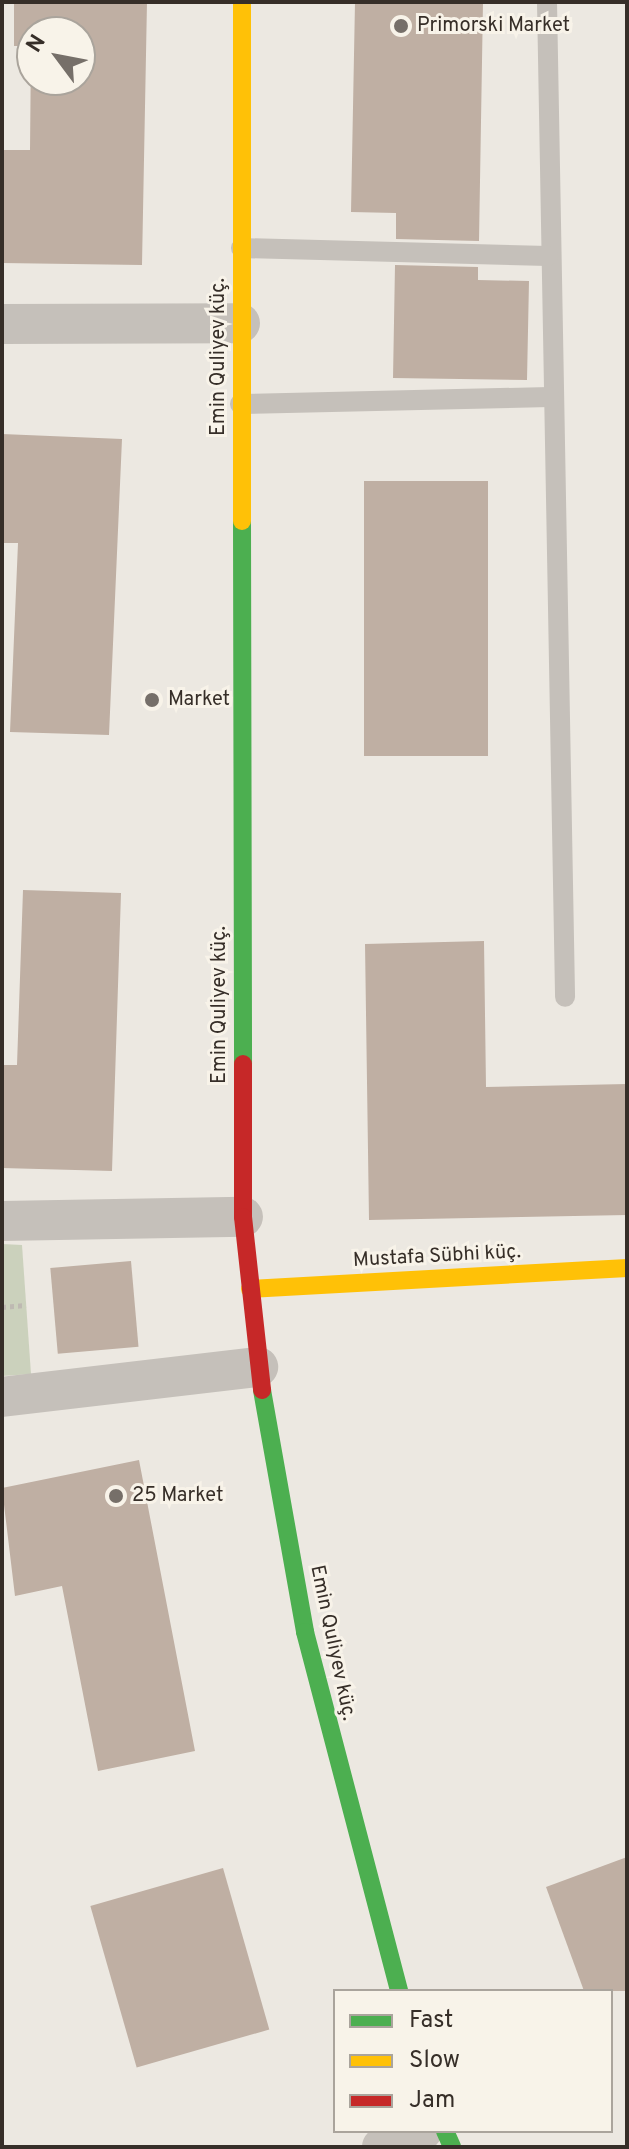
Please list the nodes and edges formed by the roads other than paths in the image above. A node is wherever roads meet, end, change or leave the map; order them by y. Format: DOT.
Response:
graph roads {
  1 [pos="242,2"];
  2 [pos="547,2"];
  3 [pos="241,248"];
  4 [pos="548,256"];
  5 [pos="240,323"];
  6 [pos="2,324"];
  7 [pos="550,397"];
  8 [pos="240,404"];
  9 [pos="565,997"];
  10 [pos="243,1217"];
  11 [pos="2,1221"];
  12 [pos="627,1268"];
  13 [pos="250,1289"];
  14 [pos="258,1367"];
  15 [pos="2,1397"];
  16 [pos="398,1989"];
  17 [pos="417,2133"];
  18 [pos="382,2147"];
  1 -- 3 [label="street, Emin Quliyev küç."];
  2 -- 4 [label="lane"];
  3 -- 4 [label="lane"];
  3 -- 5 [label="street, Emin Quliyev küç."];
  4 -- 7 [label="lane"];
  5 -- 6 [label="street"];
  5 -- 8 [label="street, Emin Quliyev küç."];
  7 -- 8 [label="lane"];
  7 -- 9 [label="lane"];
  8 -- 10 [label="street, Emin Quliyev küç."];
  10 -- 11 [label="street"];
  10 -- 13 [label="street, Emin Quliyev küç."];
  12 -- 13 [label="street, Mustafa Sübhi küç."];
  13 -- 14 [label="street, Emin Quliyev küç."];
  14 -- 15 [label="street"];
  14 -- 16 [label="street, Emin Quliyev küç."];
  17 -- 18 [label="street"];
}
